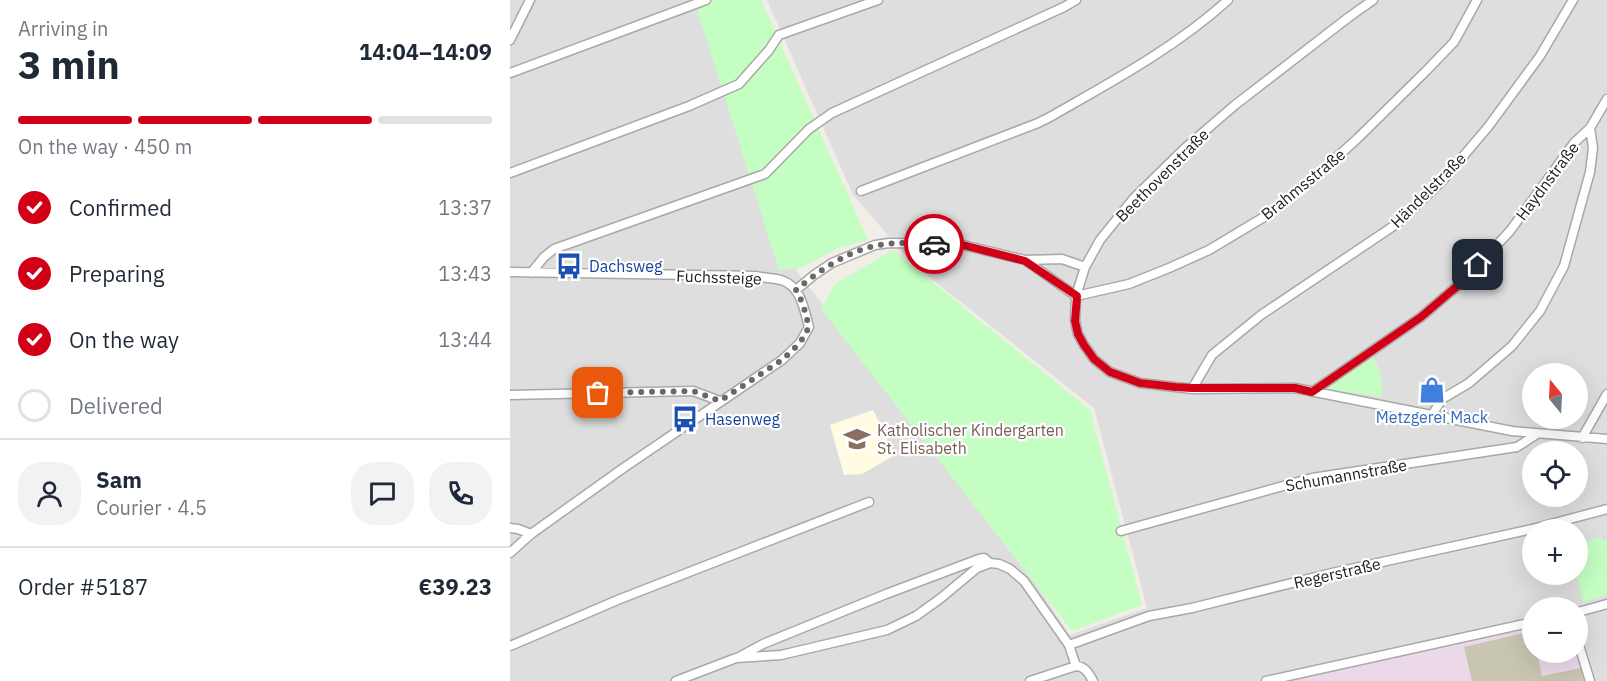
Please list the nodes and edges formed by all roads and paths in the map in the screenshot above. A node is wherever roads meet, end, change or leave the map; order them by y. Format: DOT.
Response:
graph roads {
  1 [pos="531,0"];
  2 [pos="706,0"];
  3 [pos="878,0"];
  4 [pos="1076,0"];
  5 [pos="1228,0"];
  6 [pos="1373,0"];
  7 [pos="1477,0"];
  8 [pos="1573,0"];
  9 [pos="510,40"];
  10 [pos="510,73"];
  11 [pos="1607,99"];
  12 [pos="1590,128"];
  13 [pos="510,173"];
  14 [pos="861,191"];
  15 [pos="1025,261"];
  16 [pos="1085,267"];
  17 [pos="510,272"];
  18 [pos="531,273"];
  19 [pos="796,290"];
  20 [pos="1077,296"];
  21 [pos="1192,388"];
  22 [pos="1312,392"];
  23 [pos="1607,394"];
  24 [pos="510,395"];
  25 [pos="720,401"];
  26 [pos="1432,415"];
  27 [pos="1537,434"];
  28 [pos="1582,438"];
  29 [pos="1607,439"];
  30 [pos="869,502"];
  31 [pos="1607,509"];
  32 [pos="510,528"];
  33 [pos="1121,531"];
  34 [pos="531,534"];
  35 [pos="510,553"];
  36 [pos="990,563"];
  37 [pos="1607,604"];
  38 [pos="1588,609"];
  39 [pos="1522,624"];
  40 [pos="1070,645"];
  41 [pos="510,646"];
  42 [pos="736,658"];
  43 [pos="1584,663"];
  44 [pos="1076,666"];
  45 [pos="676,681"];
  46 [pos="1030,681"];
  47 [pos="1093,681"];
  48 [pos="1266,681"];
  49 [pos="1590,681"];
  1 -- 9 [label="street"];
  2 -- 10 [label="street"];
  3 -- 13 [label="street"];
  4 -- 18 [label="street"];
  5 -- 14 [label="street"];
  6 -- 16 [label="street, Beethovenstraße"];
  7 -- 20 [label="street, Brahmsstraße"];
  8 -- 21 [label="street, Händelstraße"];
  11 -- 12 [label="street, Haydnstraße"];
  12 -- 22 [label="street, Haydnstraße"];
  12 -- 26 [label="street"];
  15 -- 16 [label="street"];
  15 -- 19 [label="street"];
  15 -- 20 [label="street"];
  16 -- 20 [label="street, Beethovenstraße"];
  17 -- 18 [label="street, Fuchssteige"];
  18 -- 19 [label="street, Fuchssteige"];
  19 -- 25 [label="street"];
  20 -- 21 [label="street, Beethovenstraße"];
  21 -- 22 [label="street, Beethovenstraße"];
  22 -- 26 [label="street, Beethovenstraße"];
  23 -- 28 [label="street"];
  24 -- 25 [label="street"];
  25 -- 34 [label="street"];
  26 -- 27 [label="street, Beethovenstraße"];
  27 -- 28 [label="street, Beethovenstraße"];
  27 -- 33 [label="street, Schumannstraße"];
  28 -- 29 [label="street, Beethovenstraße"];
  30 -- 41 [label="street"];
  31 -- 40 [label="street, Regerstraße"];
  32 -- 34 [label="street"];
  34 -- 35 [label="street"];
  36 -- 40 [label="street"];
  36 -- 42 [label="street"];
  36 -- 42 [label="street"];
  37 -- 38 [label="street"];
  39 -- 48 [label="street"];
  40 -- 44 [label="street"];
  42 -- 45 [label="street"];
  43 -- 49 [label="street"];
  44 -- 46 [label="street"];
  44 -- 47 [label="street"];
}
